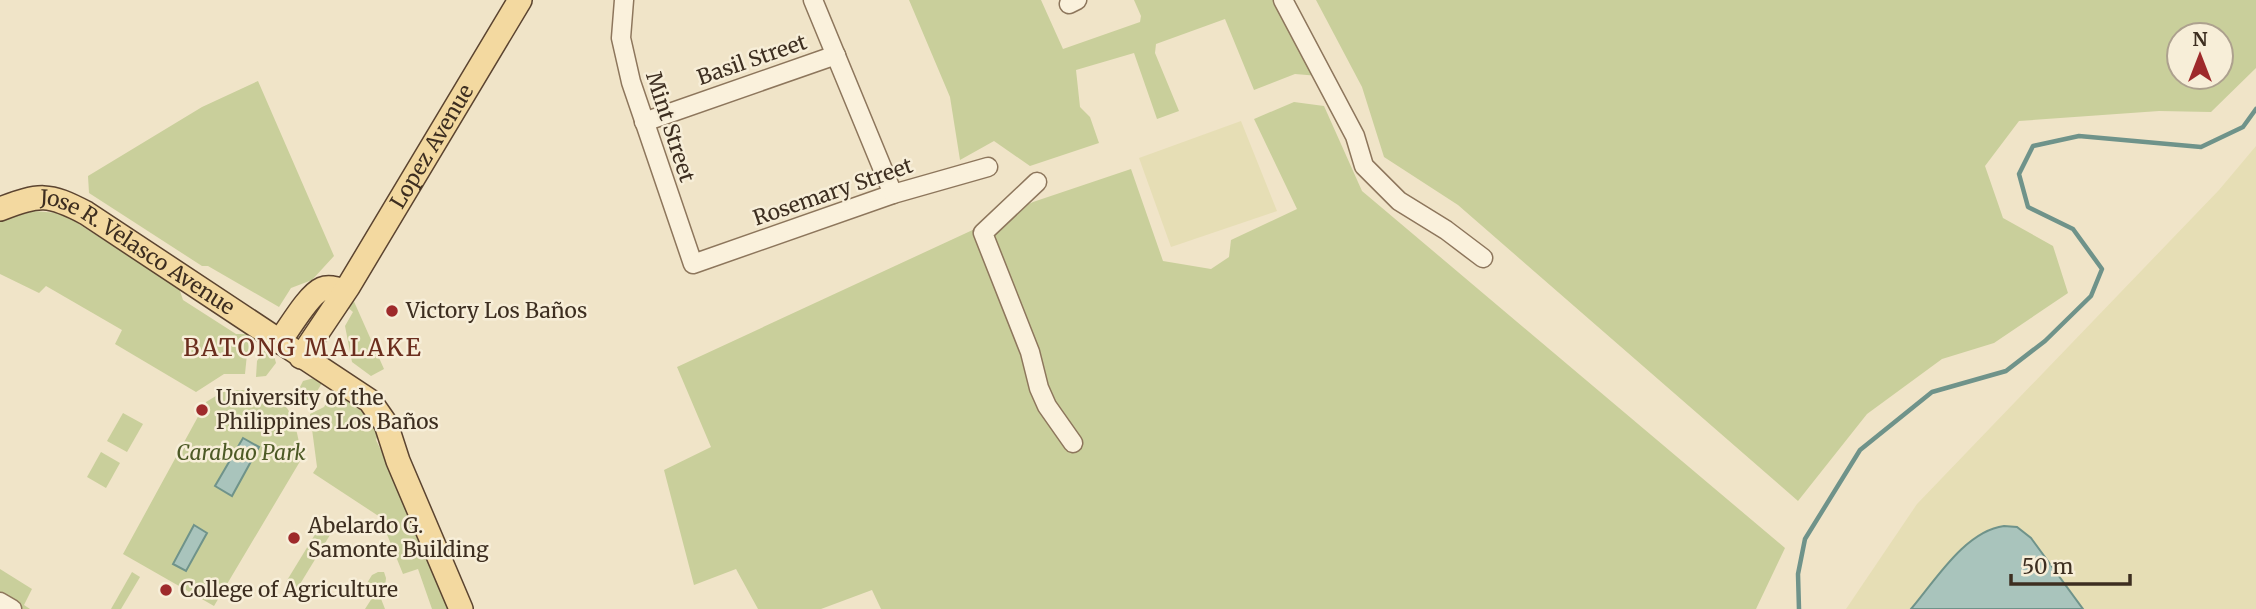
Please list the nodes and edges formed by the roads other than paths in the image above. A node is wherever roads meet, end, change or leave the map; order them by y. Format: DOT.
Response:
graph roads {
  1 [pos="520,0"];
  2 [pos="624,0"];
  3 [pos="813,0"];
  4 [pos="1283,0"];
  5 [pos="836,55"];
  6 [pos="644,122"];
  7 [pos="988,167"];
  8 [pos="1037,181"];
  9 [pos="893,194"];
  10 [pos="0,209"];
  11 [pos="1483,258"];
  12 [pos="693,264"];
  13 [pos="344,291"];
  14 [pos="279,342"];
  15 [pos="301,357"];
  16 [pos="1073,443"];
  17 [pos="0,602"];
  18 [pos="12,609"];
  19 [pos="461,609"];
  1 -- 13 [label="main road, Lopez Avenue"];
  2 -- 6 [label="street, Mint Street"];
  3 -- 5 [label="street"];
  4 -- 11 [label="street"];
  5 -- 6 [label="street, Basil Street"];
  5 -- 9 [label="street"];
  6 -- 12 [label="street, Mint Street"];
  7 -- 9 [label="street, Rosemary Street"];
  8 -- 16 [label="street"];
  9 -- 12 [label="street, Rosemary Street"];
  10 -- 14 [label="main road, Jose R. Velasco Avenue"];
  13 -- 14 [label="main road"];
  13 -- 15 [label="main road, Lopez Avenue"];
  14 -- 15 [label="main road, Jose R. Velasco Avenue"];
  15 -- 19 [label="main road, Jose R. Velasco Avenue"];
  17 -- 18 [label="street"];
}
